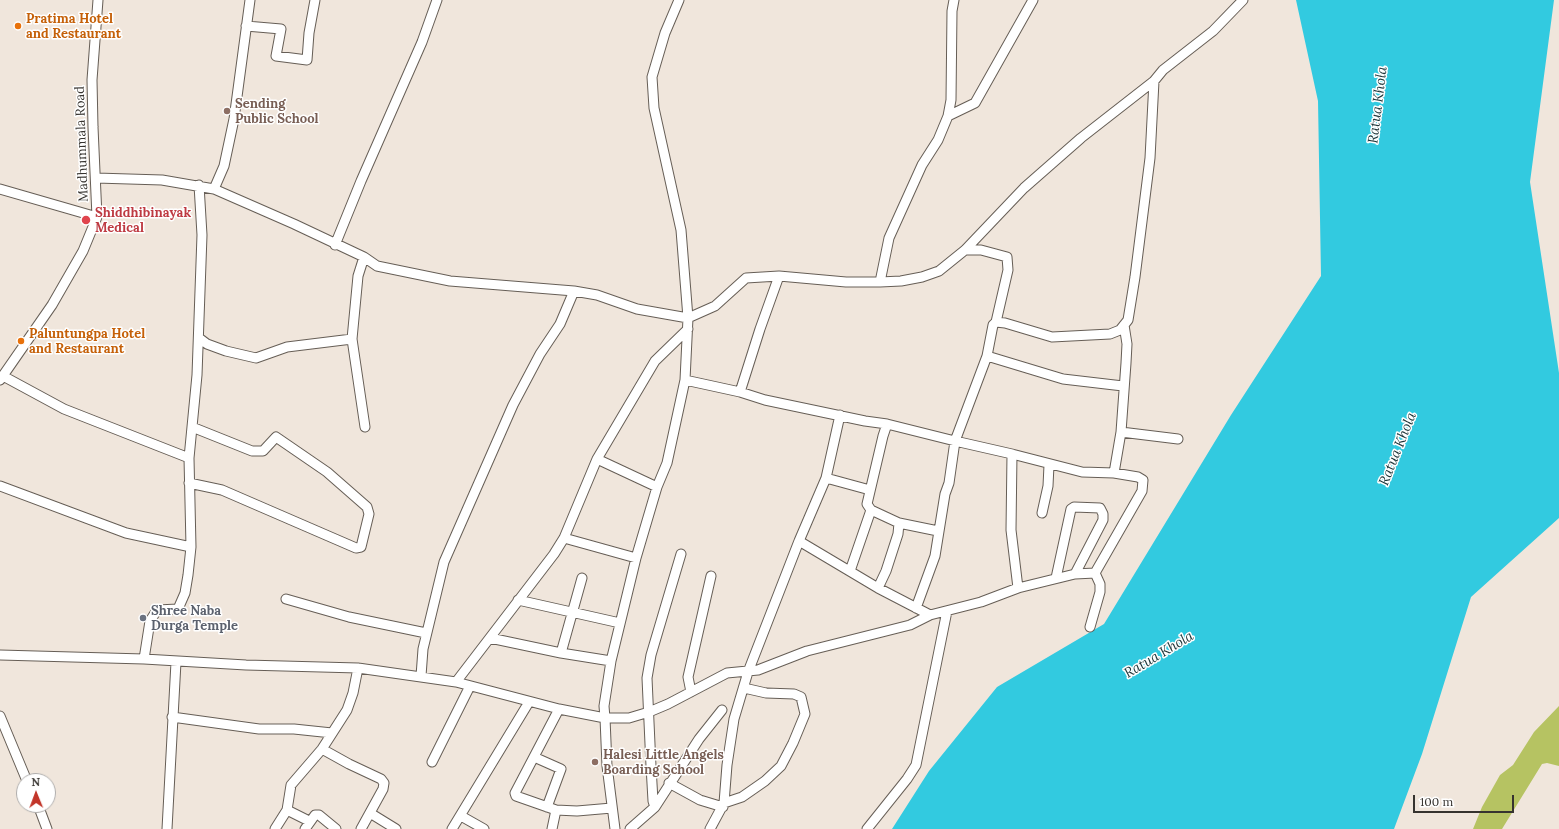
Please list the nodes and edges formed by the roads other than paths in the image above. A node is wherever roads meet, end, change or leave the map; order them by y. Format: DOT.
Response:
graph roads {
  1 [pos="98,0"];
  2 [pos="250,0"];
  3 [pos="315,0"];
  4 [pos="437,0"];
  5 [pos="679,0"];
  6 [pos="954,0"];
  7 [pos="1033,0"];
  8 [pos="1243,0"];
  9 [pos="246,26"];
  10 [pos="1154,81"];
  11 [pos="948,116"];
  12 [pos="96,178"];
  13 [pos="199,185"];
  14 [pos="0,189"];
  15 [pos="214,189"];
  16 [pos="97,217"];
  17 [pos="335,245"];
  18 [pos="965,250"];
  19 [pos="364,257"];
  20 [pos="779,276"];
  21 [pos="880,282"];
  22 [pos="574,291"];
  23 [pos="688,318"];
  24 [pos="996,322"];
  25 [pos="1124,325"];
  26 [pos="688,330"];
  27 [pos="199,338"];
  28 [pos="352,339"];
  29 [pos="987,356"];
  30 [pos="2,378"];
  31 [pos="684,380"];
  32 [pos="1123,386"];
  33 [pos="740,392"];
  34 [pos="840,415"];
  35 [pos="887,424"];
  36 [pos="192,427"];
  37 [pos="365,427"];
  38 [pos="1121,432"];
  39 [pos="1178,439"];
  40 [pos="955,441"];
  41 [pos="1012,454"];
  42 [pos="189,458"];
  43 [pos="597,459"];
  44 [pos="1049,465"];
  45 [pos="1114,474"];
  46 [pos="826,478"];
  47 [pos="190,483"];
  48 [pos="0,486"];
  49 [pos="657,487"];
  50 [pos="870,490"];
  51 [pos="871,510"];
  52 [pos="1042,513"];
  53 [pos="898,523"];
  54 [pos="938,531"];
  55 [pos="564,538"];
  56 [pos="799,541"];
  57 [pos="191,547"];
  58 [pos="681,554"];
  59 [pos="636,558"];
  60 [pos="850,571"];
  61 [pos="1095,573"];
  62 [pos="1075,574"];
  63 [pos="711,576"];
  64 [pos="582,578"];
  65 [pos="1056,578"];
  66 [pos="878,588"];
  67 [pos="1018,588"];
  68 [pos="286,599"];
  69 [pos="518,600"];
  70 [pos="916,608"];
  71 [pos="947,611"];
  72 [pos="572,613"];
  73 [pos="930,615"];
  74 [pos="620,623"];
  75 [pos="1090,627"];
  76 [pos="426,633"];
  77 [pos="490,638"];
  78 [pos="561,653"];
  79 [pos="0,656"];
  80 [pos="144,659"];
  81 [pos="611,661"];
  82 [pos="176,662"];
  83 [pos="358,668"];
  84 [pos="748,672"];
  85 [pos="421,676"];
  86 [pos="456,682"];
  87 [pos="470,686"];
  88 [pos="744,688"];
  89 [pos="691,692"];
  90 [pos="529,702"];
  91 [pos="559,709"];
  92 [pos="722,710"];
  93 [pos="649,712"];
  94 [pos="172,717"];
  95 [pos="0,718"];
  96 [pos="605,718"];
  97 [pos="332,733"];
  98 [pos="322,749"];
  99 [pos="534,757"];
  100 [pos="432,762"];
  101 [pos="24,773"];
  102 [pos="669,783"];
  103 [pos="723,805"];
  104 [pos="655,807"];
  105 [pos="612,808"];
  106 [pos="552,809"];
  107 [pos="286,810"];
  108 [pos="41,813"];
  109 [pos="370,813"];
  110 [pos="461,816"];
  111 [pos="307,825"];
  112 [pos="633,827"];
  113 [pos="47,829"];
  114 [pos="167,829"];
  115 [pos="275,829"];
  116 [pos="336,829"];
  117 [pos="361,829"];
  118 [pos="396,829"];
  119 [pos="452,829"];
  120 [pos="484,829"];
  121 [pos="552,829"];
  122 [pos="615,829"];
  123 [pos="645,829"];
  124 [pos="710,829"];
  125 [pos="867,829"];
  1 -- 12 [label="street, Madhummala Road"];
  2 -- 9 [label="street"];
  3 -- 9 [label="street"];
  4 -- 17 [label="street"];
  5 -- 23 [label="street"];
  6 -- 11 [label="street"];
  7 -- 11 [label="street"];
  8 -- 10 [label="street"];
  9 -- 15 [label="street"];
  10 -- 18 [label="street"];
  10 -- 25 [label="street"];
  11 -- 21 [label="street"];
  12 -- 13 [label="street"];
  12 -- 16 [label="street, Madhummala Road"];
  13 -- 15 [label="street"];
  13 -- 27 [label="street"];
  14 -- 16 [label="street"];
  15 -- 17 [label="street"];
  16 -- 30 [label="street, Madhummala Road"];
  17 -- 19 [label="street"];
  18 -- 21 [label="street"];
  18 -- 24 [label="street"];
  19 -- 22 [label="street"];
  19 -- 28 [label="street"];
  20 -- 21 [label="street"];
  20 -- 23 [label="street"];
  20 -- 33 [label="street"];
  22 -- 23 [label="street"];
  22 -- 76 [label="street"];
  23 -- 26 [label="street"];
  24 -- 25 [label="street"];
  24 -- 29 [label="street"];
  25 -- 32 [label="street"];
  26 -- 31 [label="street"];
  26 -- 43 [label="street"];
  27 -- 28 [label="street"];
  27 -- 36 [label="street"];
  28 -- 37 [label="street"];
  29 -- 32 [label="street"];
  29 -- 40 [label="street"];
  30 -- 42 [label="street"];
  31 -- 33 [label="street"];
  31 -- 49 [label="street"];
  32 -- 38 [label="street"];
  33 -- 34 [label="street"];
  34 -- 35 [label="street"];
  34 -- 46 [label="street"];
  35 -- 40 [label="street"];
  35 -- 50 [label="street"];
  36 -- 42 [label="street"];
  36 -- 47 [label="street"];
  38 -- 39 [label="street"];
  38 -- 45 [label="street"];
  40 -- 41 [label="street"];
  40 -- 54 [label="street"];
  41 -- 44 [label="street"];
  41 -- 67 [label="street"];
  42 -- 47 [label="street"];
  43 -- 49 [label="street"];
  43 -- 55 [label="street"];
  44 -- 45 [label="street"];
  44 -- 52 [label="street"];
  45 -- 61 [label="street"];
  46 -- 50 [label="street"];
  46 -- 56 [label="street"];
  47 -- 57 [label="street"];
  48 -- 57 [label="street"];
  49 -- 59 [label="street"];
  50 -- 51 [label="street"];
  51 -- 53 [label="street"];
  51 -- 60 [label="street"];
  53 -- 54 [label="street"];
  53 -- 66 [label="street"];
  54 -- 70 [label="street"];
  55 -- 59 [label="street"];
  55 -- 69 [label="street"];
  56 -- 60 [label="street"];
  56 -- 84 [label="street"];
  57 -- 80 [label="street"];
  58 -- 93 [label="street"];
  59 -- 74 [label="street"];
  60 -- 66 [label="street"];
  61 -- 62 [label="street"];
  61 -- 75 [label="street"];
  62 -- 65 [label="street"];
  62 -- 65 [label="street"];
  63 -- 89 [label="street"];
  64 -- 72 [label="street"];
  65 -- 67 [label="street"];
  66 -- 70 [label="street"];
  67 -- 71 [label="street"];
  68 -- 76 [label="street"];
  69 -- 72 [label="street"];
  69 -- 77 [label="street"];
  70 -- 73 [label="street"];
  71 -- 73 [label="street"];
  71 -- 125 [label="street"];
  72 -- 74 [label="street"];
  72 -- 78 [label="street"];
  73 -- 84 [label="street"];
  74 -- 81 [label="street"];
  76 -- 85 [label="street"];
  77 -- 78 [label="street"];
  77 -- 86 [label="street"];
  78 -- 81 [label="street"];
  79 -- 80 [label="street"];
  80 -- 82 [label="street"];
  81 -- 96 [label="street"];
  82 -- 83 [label="street"];
  82 -- 94 [label="street"];
  83 -- 85 [label="street"];
  83 -- 97 [label="street"];
  84 -- 88 [label="street"];
  84 -- 89 [label="street"];
  85 -- 86 [label="street"];
  86 -- 87 [label="street"];
  87 -- 90 [label="street"];
  87 -- 100 [label="street"];
  88 -- 103 [label="street"];
  88 -- 103 [label="street"];
  89 -- 93 [label="street"];
  90 -- 91 [label="street"];
  90 -- 110 [label="street"];
  91 -- 96 [label="street"];
  91 -- 99 [label="street"];
  92 -- 102 [label="street"];
  93 -- 96 [label="street"];
  93 -- 104 [label="street"];
  94 -- 97 [label="street"];
  94 -- 114 [label="street"];
  95 -- 101 [label="street"];
  96 -- 105 [label="street"];
  97 -- 98 [label="street"];
  98 -- 107 [label="street"];
  98 -- 109 [label="street"];
  99 -- 106 [label="street"];
  99 -- 106 [label="street"];
  102 -- 103 [label="street"];
  102 -- 104 [label="street"];
  103 -- 124 [label="street"];
  104 -- 112 [label="street"];
  105 -- 106 [label="street"];
  105 -- 122 [label="street"];
  106 -- 121 [label="street"];
  107 -- 111 [label="street"];
  107 -- 115 [label="street"];
  108 -- 113 [label="street"];
  109 -- 117 [label="street"];
  109 -- 118 [label="street"];
  110 -- 119 [label="street"];
  110 -- 120 [label="street"];
  111 -- 116 [label="street"];
  112 -- 123 [label="street"];
}
